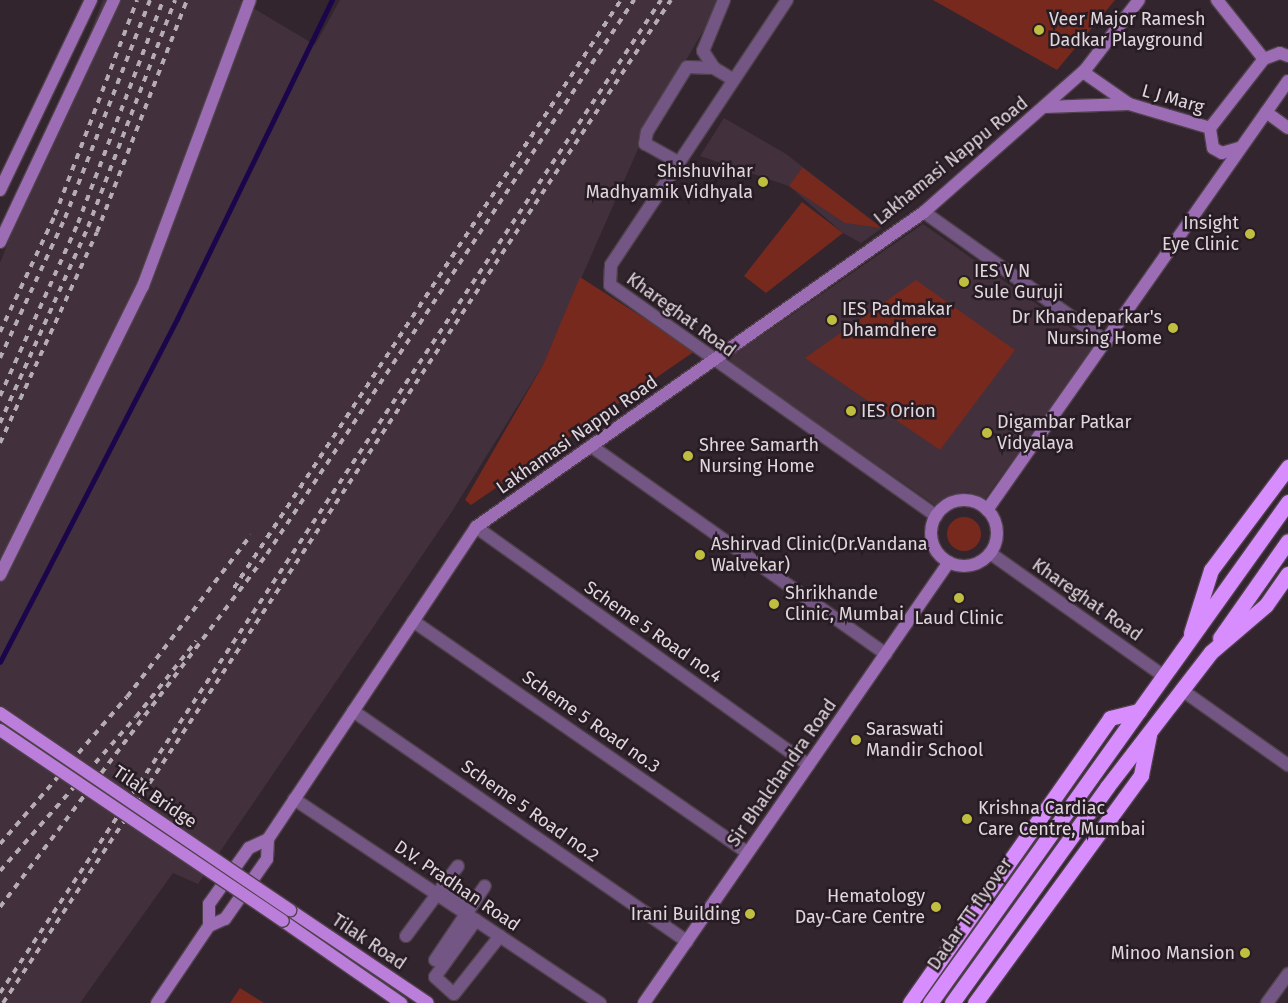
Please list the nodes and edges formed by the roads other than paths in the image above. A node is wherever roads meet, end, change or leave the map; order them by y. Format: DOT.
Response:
graph roads {
  1 [pos="91,0"];
  2 [pos="114,0"];
  3 [pos="250,0"];
  4 [pos="724,0"];
  5 [pos="787,0"];
  6 [pos="1139,0"];
  7 [pos="1216,0"];
  8 [pos="1288,56"];
  9 [pos="1264,59"];
  10 [pos="714,68"];
  11 [pos="1083,72"];
  12 [pos="732,79"];
  13 [pos="1288,82"];
  14 [pos="1130,104"];
  15 [pos="1044,107"];
  16 [pos="1266,112"];
  17 [pos="1210,128"];
  18 [pos="1288,128"];
  19 [pos="1241,146"];
  20 [pos="678,162"];
  21 [pos="0,190"];
  22 [pos="924,212"];
  23 [pos="0,242"];
  24 [pos="1107,342"];
  25 [pos="713,360"];
  26 [pos="591,446"];
  27 [pos="1288,467"];
  28 [pos="1288,502"];
  29 [pos="987,510"];
  30 [pos="936,516"];
  31 [pos="476,527"];
  32 [pos="1288,541"];
  33 [pos="990,553"];
  34 [pos="949,562"];
  35 [pos="1288,574"];
  36 [pos="0,575"];
  37 [pos="413,621"];
  38 [pos="1189,642"];
  39 [pos="1211,652"];
  40 [pos="886,654"];
  41 [pos="1164,676"];
  42 [pos="1182,690"];
  43 [pos="353,711"];
  44 [pos="1139,711"];
  45 [pos="0,713"];
  46 [pos="0,730"];
  47 [pos="1150,732"];
  48 [pos="809,764"];
  49 [pos="1288,765"];
  50 [pos="294,799"];
  51 [pos="268,838"];
  52 [pos="748,853"];
  53 [pos="458,866"];
  54 [pos="485,886"];
  55 [pos="440,891"];
  56 [pos="471,913"];
  57 [pos="286,916"];
  58 [pos="209,926"];
  59 [pos="406,936"];
  60 [pos="500,936"];
  61 [pos="687,941"];
  62 [pos="435,960"];
  63 [pos="1288,974"];
  64 [pos="156,1003"];
  65 [pos="401,1003"];
  66 [pos="428,1003"];
  67 [pos="600,1003"];
  68 [pos="644,1003"];
  69 [pos="910,1003"];
  70 [pos="930,1003"];
  71 [pos="952,1003"];
  72 [pos="975,1003"];
  73 [pos="1267,1003"];
  1 -- 21 [label="street"];
  2 -- 23 [label="street"];
  3 -- 36 [label="street"];
  4 -- 10 [label="street"];
  5 -- 12 [label="street, Khareghat Road"];
  6 -- 11 [label="street, Lakhamasi Nappu Road"];
  7 -- 9 [label="street"];
  8 -- 9 [label="street"];
  9 -- 17 [label="street"];
  10 -- 12 [label="street"];
  10 -- 20 [label="street"];
  11 -- 14 [label="street, L J Marg"];
  11 -- 15 [label="street, Lakhamasi Nappu Road"];
  12 -- 20 [label="street, Khareghat Road"];
  13 -- 16 [label="street"];
  14 -- 15 [label="street"];
  14 -- 17 [label="street, L J Marg"];
  15 -- 22 [label="street, Lakhamasi Nappu Road"];
  16 -- 18 [label="street"];
  16 -- 19 [label="street"];
  17 -- 19 [label="street, L J Marg"];
  19 -- 24 [label="street"];
  20 -- 25 [label="street, Khareghat Road"];
  22 -- 24 [label="street"];
  22 -- 25 [label="street, Lakhamasi Nappu Road"];
  24 -- 29 [label="street"];
  25 -- 26 [label="street, Lakhamasi Nappu Road"];
  25 -- 30 [label="street, Khareghat Road"];
  26 -- 31 [label="street, Lakhamasi Nappu Road"];
  26 -- 40 [label="street"];
  27 -- 38 [label="highway"];
  28 -- 38 [label="highway, Dadar TT flyover"];
  29 -- 30 [label="street"];
  29 -- 33 [label="street"];
  30 -- 34 [label="street"];
  31 -- 37 [label="street, Lakhamasi Nappu Road"];
  31 -- 48 [label="street, Scheme 5 Road no.4"];
  32 -- 39 [label="highway"];
  33 -- 34 [label="street"];
  33 -- 41 [label="street, Khareghat Road"];
  34 -- 40 [label="street, Sir Bhalchandra Road"];
  35 -- 39 [label="highway"];
  37 -- 43 [label="street, Lakhamasi Nappu Road"];
  37 -- 52 [label="street, Scheme 5 Road no.3"];
  38 -- 41 [label="highway, Dadar TT flyover"];
  39 -- 42 [label="highway, Dadar TT flyover"];
  40 -- 48 [label="street, Sir Bhalchandra Road"];
  41 -- 44 [label="highway, Dadar TT flyover"];
  42 -- 47 [label="highway, Dadar TT flyover"];
  42 -- 49 [label="street"];
  43 -- 50 [label="street, Lakhamasi Nappu Road"];
  43 -- 61 [label="street, Scheme 5 Road no.2"];
  44 -- 69 [label="highway"];
  44 -- 70 [label="highway, Dadar TT flyover"];
  45 -- 57 [label="main road, Tilak Bridge, bridge"];
  46 -- 57 [label="main road, Tilak Bridge, bridge"];
  47 -- 71 [label="highway, Dadar TT flyover"];
  47 -- 72 [label="highway"];
  48 -- 52 [label="street, Sir Bhalchandra Road"];
  50 -- 51 [label="street, Lakhamasi Nappu Road"];
  50 -- 55 [label="street, D.V. Pradhan Road"];
  51 -- 58 [label="street"];
  51 -- 58 [label="street, Lakhamasi Nappu Road"];
  52 -- 61 [label="street, Sir Bhalchandra Road"];
  53 -- 55 [label="street"];
  54 -- 56 [label="street"];
  55 -- 56 [label="street, D.V. Pradhan Road"];
  55 -- 59 [label="street"];
  56 -- 60 [label="street, D.V. Pradhan Road"];
  56 -- 60 [label="street"];
  56 -- 62 [label="street"];
  57 -- 65 [label="main road, Tilak Road"];
  57 -- 66 [label="main road, Tilak Road"];
  58 -- 64 [label="street"];
  60 -- 67 [label="street, D.V. Pradhan Road"];
  61 -- 68 [label="street, Sir Bhalchandra Road"];
  63 -- 73 [label="street"];
}
